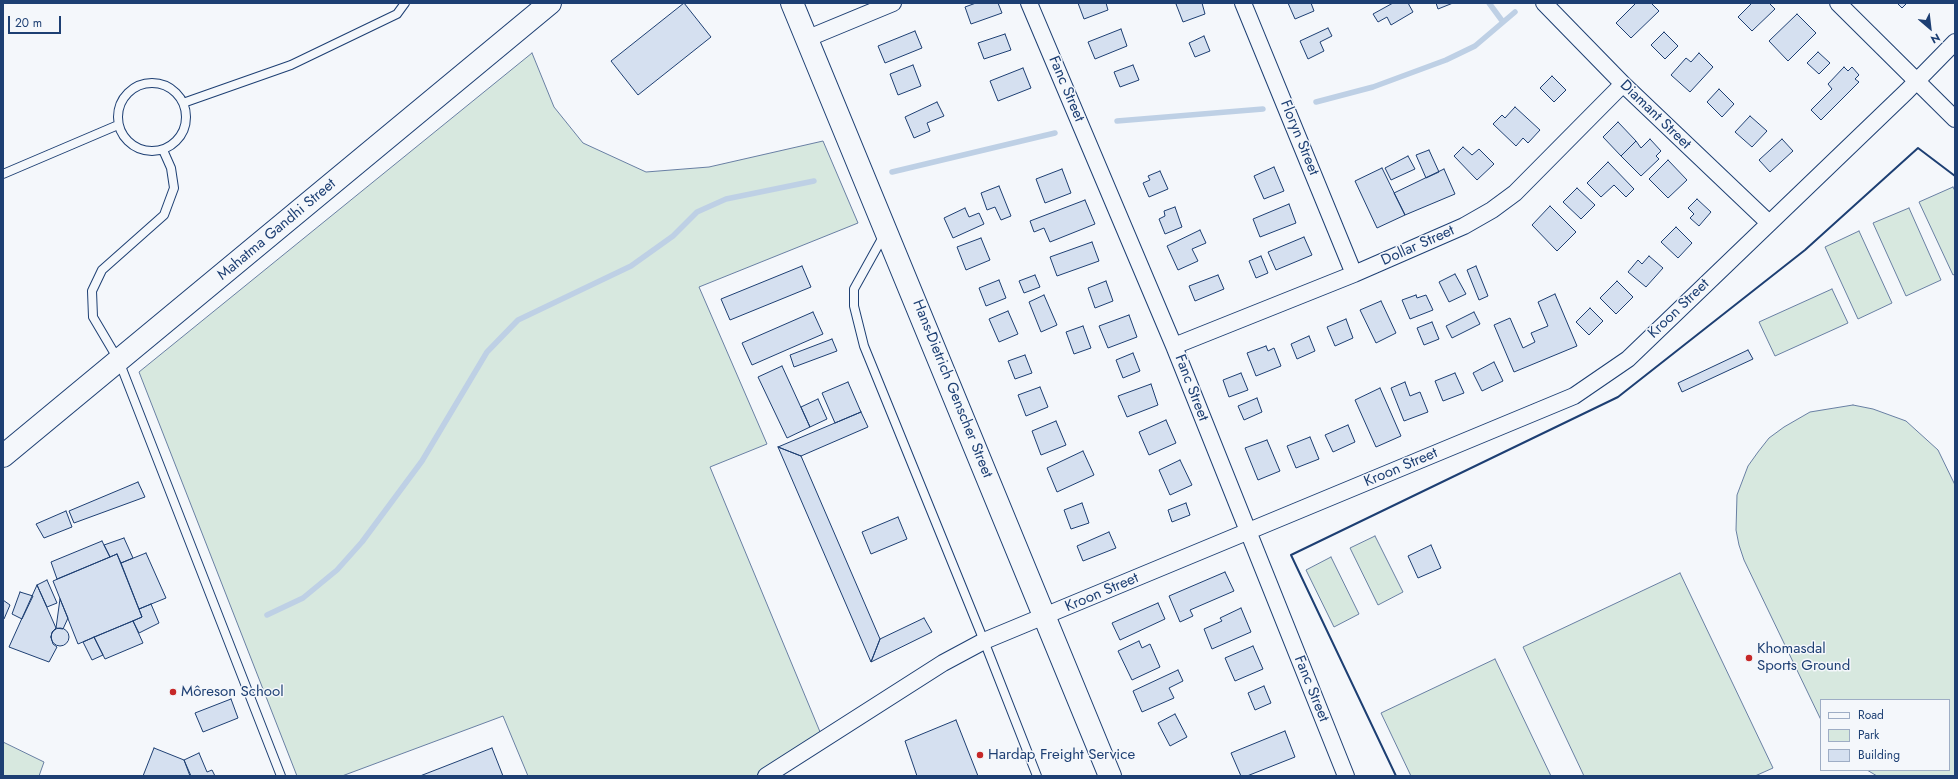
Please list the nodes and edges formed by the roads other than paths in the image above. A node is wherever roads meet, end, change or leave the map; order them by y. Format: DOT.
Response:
graph roads {
  1 [pos="405,3"];
  2 [pos="550,3"];
  3 [pos="792,3"];
  4 [pos="893,3"];
  5 [pos="1029,3"];
  6 [pos="1243,3"];
  7 [pos="1544,3"];
  8 [pos="1838,3"];
  9 [pos="806,39"];
  10 [pos="1955,42"];
  11 [pos="1917,81"];
  12 [pos="1623,84"];
  13 [pos="183,103"];
  14 [pos="1955,119"];
  15 [pos="118,125"];
  16 [pos="163,150"];
  17 [pos="3,174"];
  18 [pos="1769,223"];
  19 [pos="887,230"];
  20 [pos="1354,274"];
  21 [pos="1174,346"];
  22 [pos="119,361"];
  23 [pos="3,456"];
  24 [pos="1247,532"];
  25 [pos="1044,617"];
  26 [pos="984,641"];
  27 [pos="281,776"];
  28 [pos="766,776"];
  29 [pos="1037,776"];
  30 [pos="1110,776"];
  31 [pos="1346,776"];
  1 -- 13 [label="lane"];
  2 -- 22 [label="street, Mahatma Gandhi Street"];
  3 -- 9 [label="street, Hans-Dietrich Genscher Street"];
  4 -- 9 [label="street"];
  5 -- 21 [label="street, Fanc Street"];
  6 -- 20 [label="street, Floryn Street"];
  7 -- 12 [label="street, Diamant Street"];
  8 -- 11 [label="street"];
  9 -- 19 [label="street, Hans-Dietrich Genscher Street"];
  10 -- 11 [label="street, Kroon Street"];
  11 -- 14 [label="street"];
  11 -- 18 [label="street, Kroon Street"];
  12 -- 18 [label="street, Diamant Street"];
  12 -- 20 [label="street, Dollar Street"];
  13 -- 15 [label="lane"];
  13 -- 16 [label="lane"];
  15 -- 16 [label="lane"];
  15 -- 17 [label="lane"];
  16 -- 22 [label="lane"];
  18 -- 24 [label="street, Kroon Street"];
  19 -- 25 [label="street, Hans-Dietrich Genscher Street"];
  19 -- 26 [label="lane"];
  20 -- 21 [label="street, Dollar Street"];
  21 -- 24 [label="street, Fanc Street"];
  22 -- 23 [label="street, Mahatma Gandhi Street"];
  22 -- 27 [label="lane"];
  24 -- 25 [label="street, Kroon Street"];
  24 -- 31 [label="street, Fanc Street"];
  25 -- 26 [label="street, Kroon Street"];
  25 -- 30 [label="street, Hans-Dietrich Genscher Street"];
  26 -- 28 [label="street, Kroon Street"];
  26 -- 29 [label="lane"];
}
